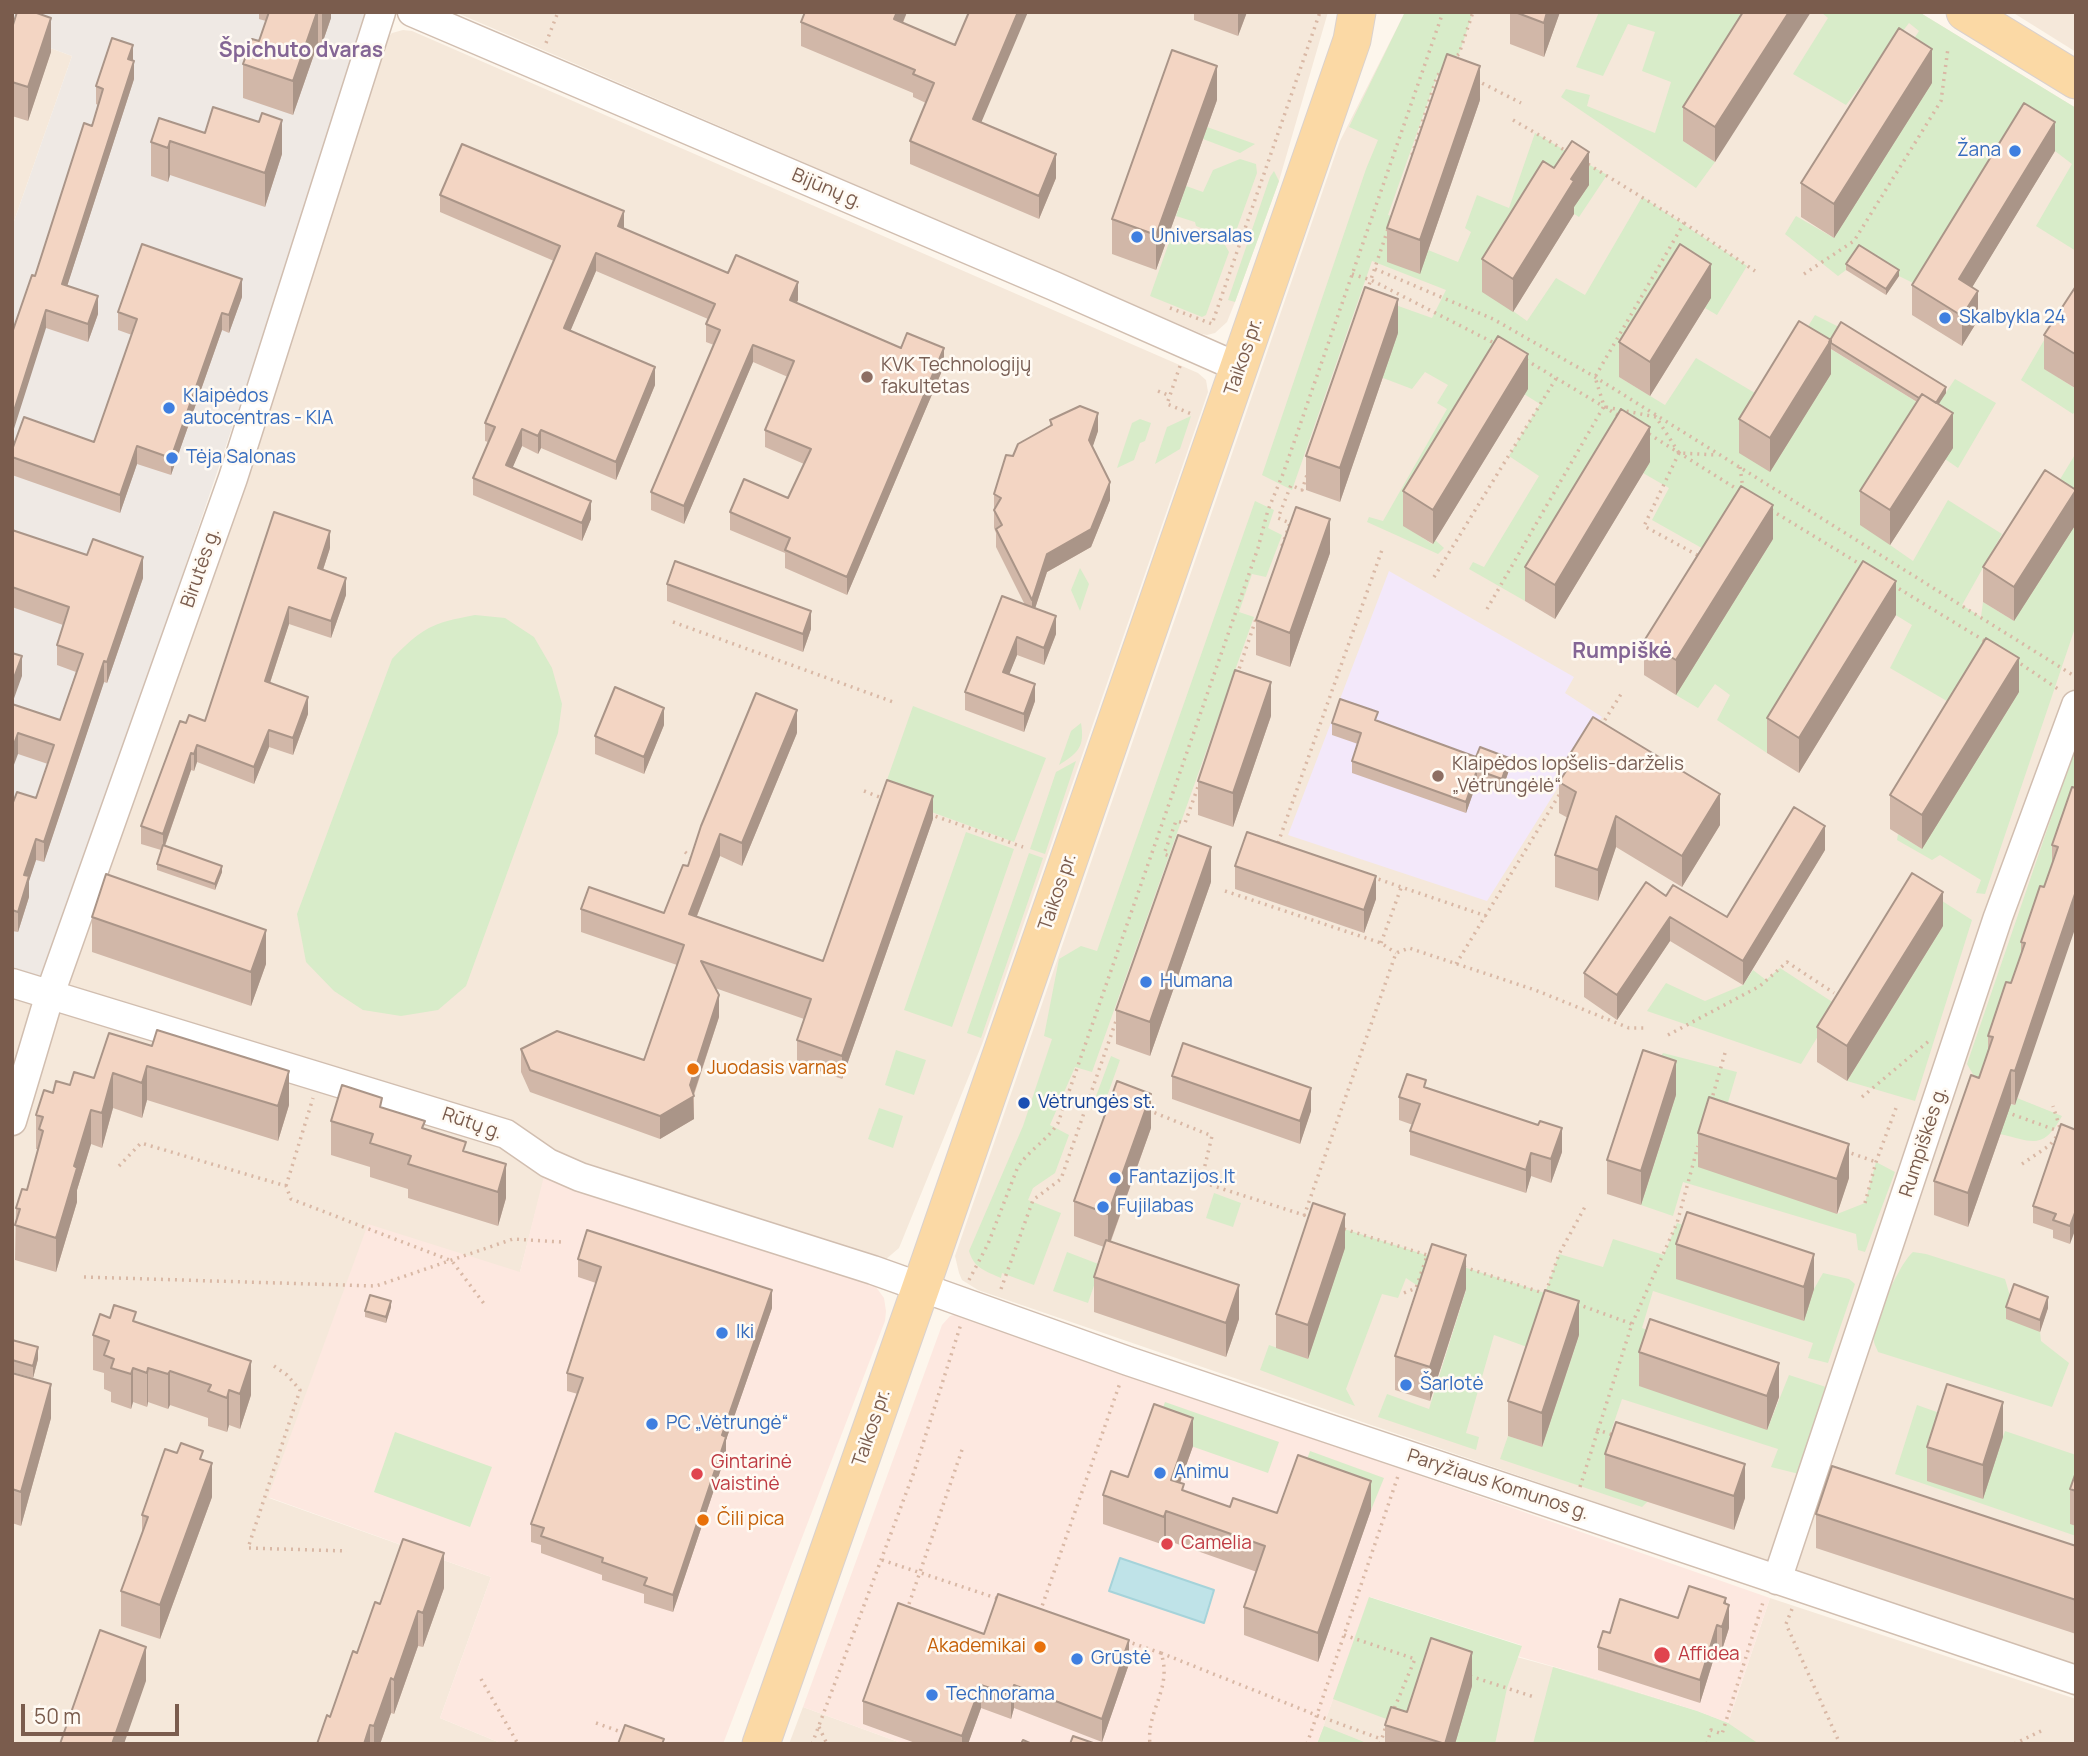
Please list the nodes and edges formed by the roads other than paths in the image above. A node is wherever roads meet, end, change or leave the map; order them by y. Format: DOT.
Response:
graph roads {
  1 [pos="381,12"];
  2 [pos="412,12"];
  3 [pos="1965,12"];
  4 [pos="1359,21"];
  5 [pos="2076,80"];
  6 [pos="1240,368"];
  7 [pos="2071,714"];
  8 [pos="12,983"];
  9 [pos="50,994"];
  10 [pos="12,1121"];
  11 [pos="921,1287"];
  12 [pos="1783,1581"];
  13 [pos="2076,1680"];
  14 [pos="761,1744"];
  1 -- 9 [label="street, Birutės g."];
  2 -- 6 [label="street, Bijūnų g."];
  3 -- 5 [label="main road"];
  4 -- 6 [label="main road, Taikos pr."];
  6 -- 11 [label="main road, Taikos pr."];
  7 -- 12 [label="street, Rumpiškės g."];
  8 -- 9 [label="street, Rūtų g."];
  9 -- 10 [label="street, Birutės g."];
  9 -- 11 [label="street, Rūtų g."];
  11 -- 12 [label="street, Paryžiaus Komunos g."];
  11 -- 14 [label="main road, Taikos pr."];
  12 -- 13 [label="street, Paryžiaus Komunos g."];
}
